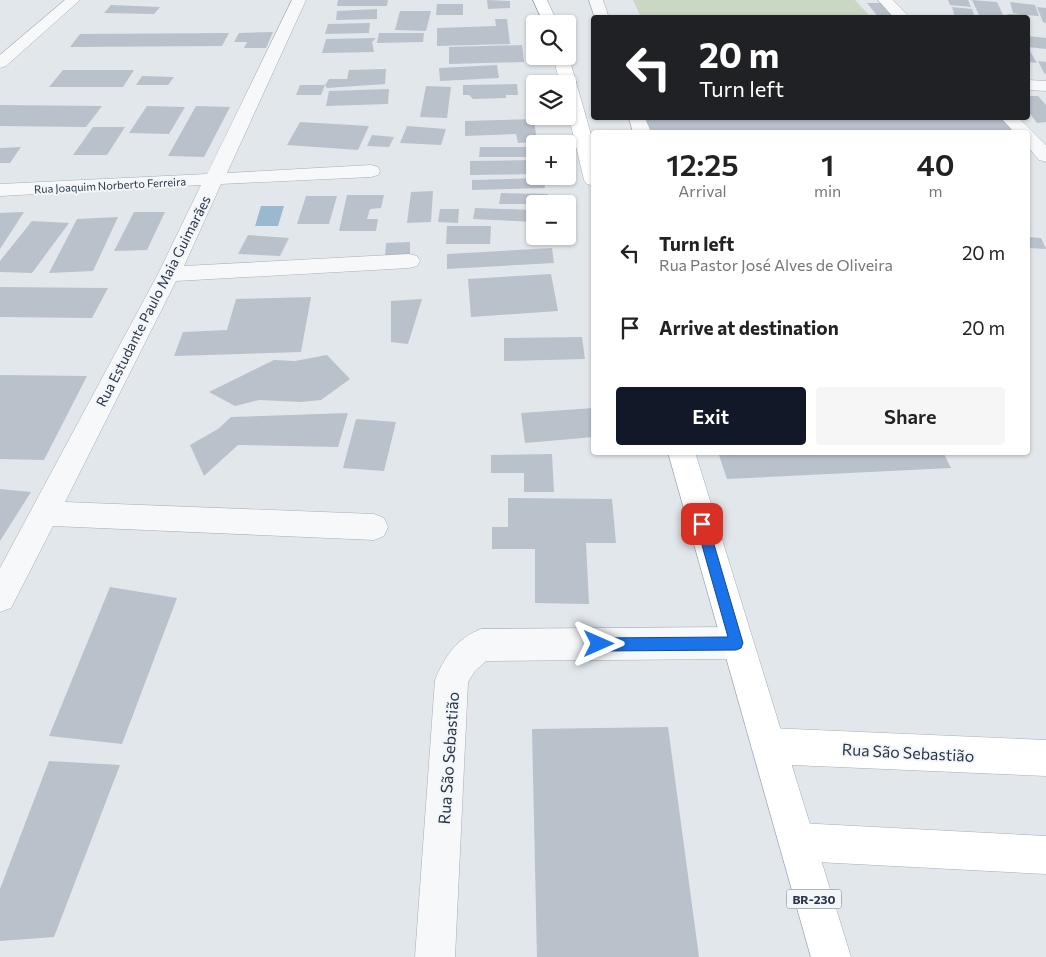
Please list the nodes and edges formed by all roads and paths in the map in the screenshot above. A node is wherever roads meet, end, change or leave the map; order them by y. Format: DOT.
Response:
graph roads {
  1 [pos="73,0"];
  2 [pos="299,0"];
  3 [pos="540,0"];
  4 [pos="551,0"];
  5 [pos="596,0"];
  6 [pos="884,0"];
  7 [pos="548,15"];
  8 [pos="552,15"];
  9 [pos="601,15"];
  10 [pos="900,15"];
  11 [pos="0,63"];
  12 [pos="564,65"];
  13 [pos="1030,85"];
  14 [pos="1046,86"];
  15 [pos="1011,120"];
  16 [pos="1020,130"];
  17 [pos="590,155"];
  18 [pos="371,171"];
  19 [pos="213,180"];
  20 [pos="0,190"];
  21 [pos="409,261"];
  22 [pos="169,274"];
  23 [pos="682,455"];
  24 [pos="44,513"];
  25 [pos="374,527"];
  26 [pos="0,598"];
  27 [pos="736,643"];
  28 [pos="769,746"];
  29 [pos="1046,758"];
  30 [pos="798,842"];
  31 [pos="1046,855"];
  32 [pos="435,957"];
  33 [pos="831,957"];
  1 -- 11 [label="street"];
  2 -- 19 [label="street, Rua Estudante Paulo Maia Guimarães"];
  3 -- 7 [label="main road"];
  4 -- 8 [label="main road"];
  5 -- 9 [label="street"];
  6 -- 10 [label="street"];
  12 -- 17 [label="main road"];
  13 -- 14 [label="street"];
  15 -- 16 [label="street"];
  18 -- 19 [label="street, Rua Joaquim Norberto Ferreira"];
  19 -- 20 [label="street, Rua Joaquim Norberto Ferreira"];
  19 -- 22 [label="street, Rua Estudante Paulo Maia Guimarães"];
  21 -- 22 [label="street"];
  22 -- 24 [label="street, Rua Estudante Paulo Maia Guimarães"];
  23 -- 27 [label="main road, BR-230"];
  24 -- 25 [label="street"];
  24 -- 26 [label="street, Rua Estudante Paulo Maia Guimarães"];
  27 -- 28 [label="main road, BR-230"];
  27 -- 32 [label="street, Rua São Sebastião"];
  28 -- 29 [label="main road, Rua São Sebastião"];
  28 -- 30 [label="main road, BR-230"];
  30 -- 31 [label="main road"];
  30 -- 33 [label="main road, BR-230"];
}
